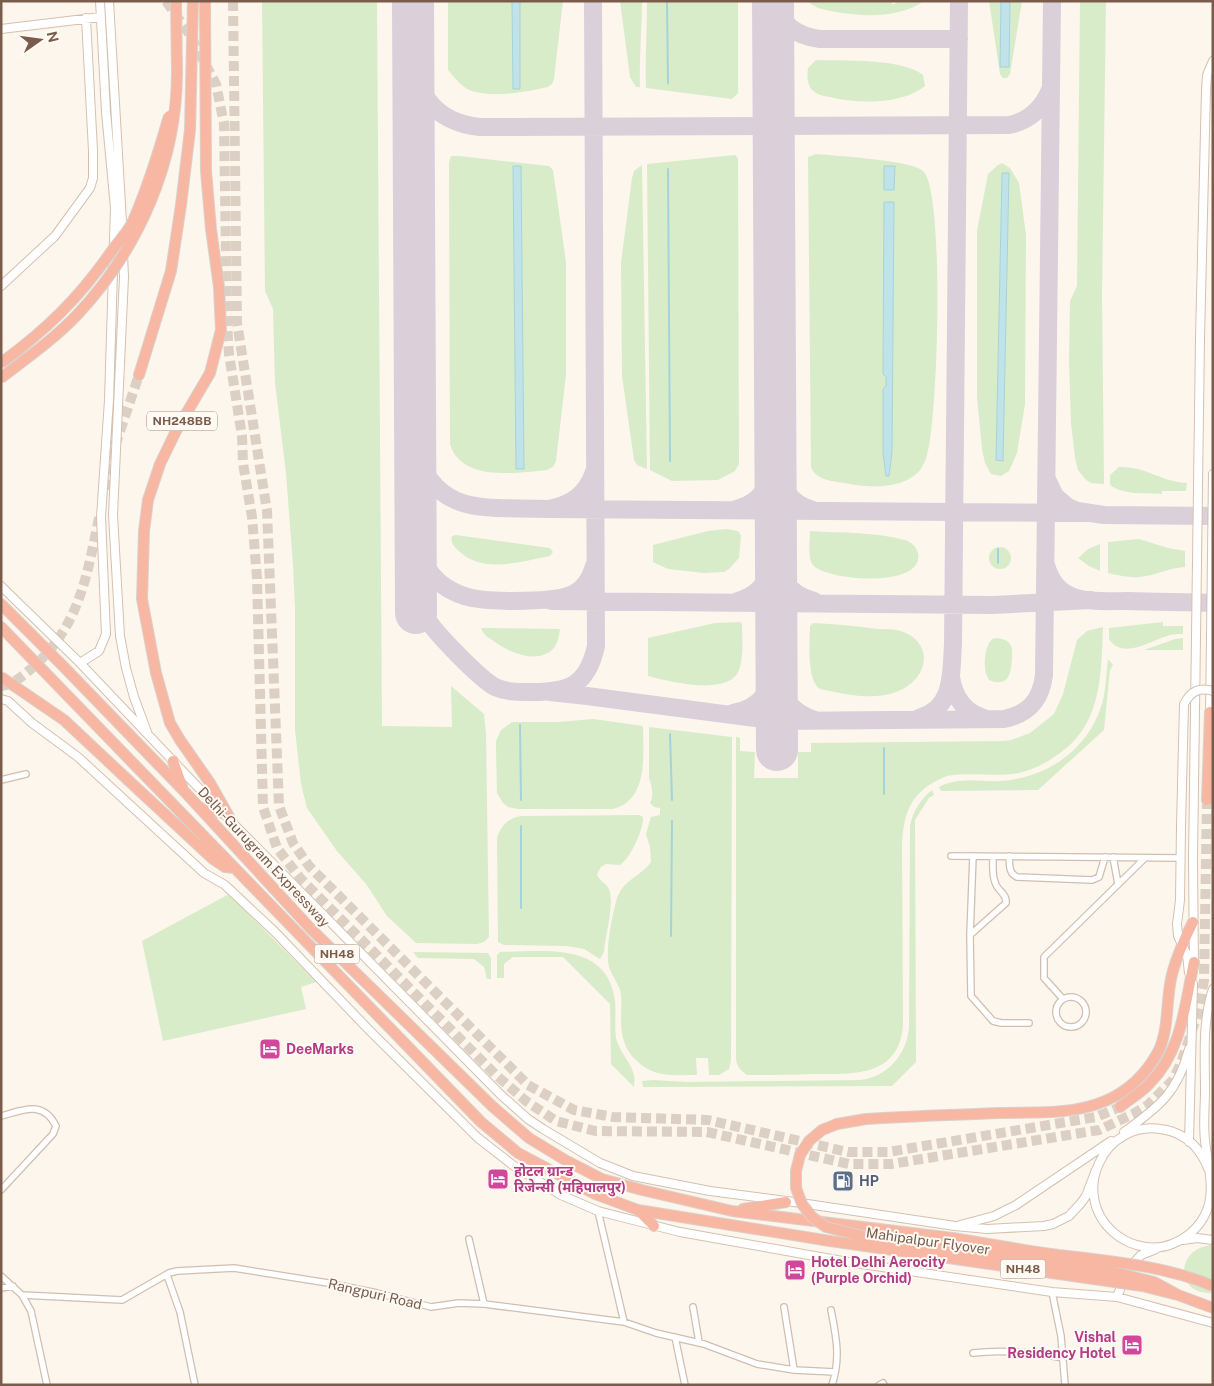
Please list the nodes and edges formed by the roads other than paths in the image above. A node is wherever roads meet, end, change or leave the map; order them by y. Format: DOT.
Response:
graph roads {
  1 [pos="100,1"];
  2 [pos="109,1"];
  3 [pos="176,1"];
  4 [pos="193,1"];
  5 [pos="205,1"];
  6 [pos="101,17"];
  7 [pos="86,18"];
  8 [pos="1,29"];
  9 [pos="1213,61"];
  10 [pos="176,88"];
  11 [pos="1,286"];
  12 [pos="1,363"];
  13 [pos="139,375"];
  14 [pos="1,378"];
  15 [pos="1213,474"];
  16 [pos="1,586"];
  17 [pos="1,604"];
  18 [pos="1,628"];
  19 [pos="80,663"];
  20 [pos="1,677"];
  21 [pos="1213,691"];
  22 [pos="1,699"];
  23 [pos="1210,712"];
  24 [pos="149,736"];
  25 [pos="1213,752"];
  26 [pos="173,761"];
  27 [pos="26,774"];
  28 [pos="1,780"];
  29 [pos="184,791"];
  30 [pos="1207,800"];
  31 [pos="199,807"];
  32 [pos="222,812"];
  33 [pos="232,822"];
  34 [pos="233,844"];
  35 [pos="951,856"];
  36 [pos="973,856"];
  37 [pos="1009,856"];
  38 [pos="993,857"];
  39 [pos="1105,858"];
  40 [pos="1113,858"];
  41 [pos="1145,858"];
  42 [pos="1181,858"];
  43 [pos="236,868"];
  44 [pos="1118,884"];
  45 [pos="1193,922"];
  46 [pos="970,936"];
  47 [pos="1182,946"];
  48 [pos="1194,962"];
  49 [pos="1190,982"];
  50 [pos="1213,989"];
  51 [pos="1063,999"];
  52 [pos="1029,1023"];
  53 [pos="1192,1032"];
  54 [pos="1120,1107"];
  55 [pos="1,1116"];
  56 [pos="1189,1142"];
  57 [pos="1096,1170"];
  58 [pos="1211,1177"];
  59 [pos="1,1190"];
  60 [pos="786,1202"];
  61 [pos="638,1210"];
  62 [pos="598,1211"];
  63 [pos="732,1211"];
  64 [pos="654,1226"];
  65 [pos="955,1226"];
  66 [pos="469,1239"];
  67 [pos="1213,1240"];
  68 [pos="1178,1241"];
  69 [pos="1160,1247"];
  70 [pos="167,1275"];
  71 [pos="1,1276"];
  72 [pos="13,1286"];
  73 [pos="1213,1286"];
  74 [pos="1,1288"];
  75 [pos="1052,1292"];
  76 [pos="22,1295"];
  77 [pos="1178,1295"];
  78 [pos="1117,1297"];
  79 [pos="484,1304"];
  80 [pos="784,1306"];
  81 [pos="693,1307"];
  82 [pos="1213,1308"];
  83 [pos="831,1310"];
  84 [pos="624,1322"];
  85 [pos="1213,1323"];
  86 [pos="675,1337"];
  87 [pos="699,1342"];
  88 [pos="973,1353"];
  89 [pos="1064,1358"];
  90 [pos="794,1370"];
  91 [pos="835,1372"];
  92 [pos="47,1385"];
  93 [pos="196,1385"];
  94 [pos="685,1385"];
  95 [pos="832,1385"];
  96 [pos="878,1385"];
  97 [pos="884,1385"];
  98 [pos="1065,1385"];
  1 -- 6 [label="main road"];
  2 -- 24 [label="main road"];
  3 -- 10 [label="highway, bridge"];
  4 -- 13 [label="highway"];
  5 -- 33 [label="highway, NH248BB"];
  6 -- 7 [label="main road"];
  6 -- 19 [label="main road"];
  7 -- 8 [label="main road"];
  7 -- 11 [label="main road"];
  9 -- 45 [label="main road"];
  10 -- 12 [label="highway, bridge"];
  10 -- 14 [label="highway, bridge"];
  15 -- 23 [label="main road"];
  16 -- 19 [label="main road"];
  17 -- 29 [label="highway, Delhi-Gurugram Expressway / NH48"];
  18 -- 43 [label="highway, Delhi-Gurugram Expressway / NH48"];
  19 -- 24 [label="main road"];
  20 -- 43 [label="highway, bridge"];
  21 -- 42 [label="main road, bridge"];
  22 -- 62 [label="main road"];
  23 -- 25 [label="main road"];
  23 -- 30 [label="highway"];
  24 -- 26 [label="main road"];
  26 -- 29 [label="highway"];
  26 -- 32 [label="main road"];
  27 -- 28 [label="street"];
  29 -- 31 [label="highway, Delhi-Gurugram Expressway / NH48"];
  31 -- 32 [label="highway"];
  31 -- 34 [label="highway, Delhi-Gurugram Expressway / NH48"];
  32 -- 33 [label="main road"];
  33 -- 34 [label="main road"];
  33 -- 60 [label="main road"];
  34 -- 63 [label="highway, Delhi-Gurugram Expressway / NH48"];
  35 -- 36 [label="street"];
  36 -- 38 [label="street"];
  36 -- 46 [label="street"];
  37 -- 38 [label="street"];
  37 -- 39 [label="street"];
  37 -- 39 [label="street"];
  38 -- 46 [label="street"];
  39 -- 40 [label="street"];
  40 -- 41 [label="street"];
  40 -- 44 [label="street"];
  41 -- 42 [label="street"];
  41 -- 44 [label="street"];
  42 -- 47 [label="main road"];
  43 -- 61 [label="highway, Delhi-Gurugram Expressway / NH48"];
  44 -- 51 [label="street"];
  45 -- 47 [label="highway"];
  45 -- 48 [label="main road"];
  46 -- 52 [label="street"];
  47 -- 49 [label="main road"];
  47 -- 77 [label="highway, bridge"];
  48 -- 49 [label="highway"];
  48 -- 53 [label="main road"];
  49 -- 54 [label="highway"];
  50 -- 58 [label="main road"];
  51 -- 51 [label="street"];
  53 -- 56 [label="main road"];
  53 -- 65 [label="main road"];
  55 -- 59 [label="street"];
  56 -- 57 [label="main road"];
  56 -- 58 [label="main road"];
  57 -- 65 [label="main road"];
  57 -- 69 [label="main road"];
  58 -- 68 [label="main road"];
  60 -- 63 [label="highway"];
  60 -- 65 [label="main road"];
  61 -- 64 [label="highway"];
  61 -- 77 [label="highway, Mahipalpur Flyover / NH48, bridge"];
  62 -- 64 [label="main road"];
  62 -- 84 [label="street"];
  63 -- 73 [label="highway, Mahipalpur Flyover / NH48, bridge"];
  64 -- 75 [label="main road"];
  66 -- 79 [label="street"];
  67 -- 68 [label="main road"];
  68 -- 69 [label="main road"];
  69 -- 78 [label="main road"];
  70 -- 76 [label="street, Rangpuri Road"];
  70 -- 79 [label="street, Rangpuri Road"];
  70 -- 93 [label="street"];
  71 -- 72 [label="street"];
  72 -- 74 [label="street"];
  72 -- 76 [label="street"];
  75 -- 78 [label="main road"];
  75 -- 89 [label="street"];
  76 -- 92 [label="street"];
  77 -- 82 [label="highway, Mahipalpur Flyover / NH48, bridge"];
  78 -- 85 [label="main road"];
  79 -- 84 [label="street, Rangpuri Road"];
  80 -- 90 [label="street"];
  81 -- 87 [label="street"];
  83 -- 91 [label="street"];
  84 -- 86 [label="street, Rangpuri Road"];
  86 -- 87 [label="street, Rangpuri Road"];
  86 -- 94 [label="street"];
  87 -- 90 [label="street, Rangpuri Road"];
  88 -- 89 [label="street"];
  89 -- 98 [label="street"];
  90 -- 91 [label="street, Rangpuri Road"];
  91 -- 95 [label="street"];
  96 -- 97 [label="street"];
}
